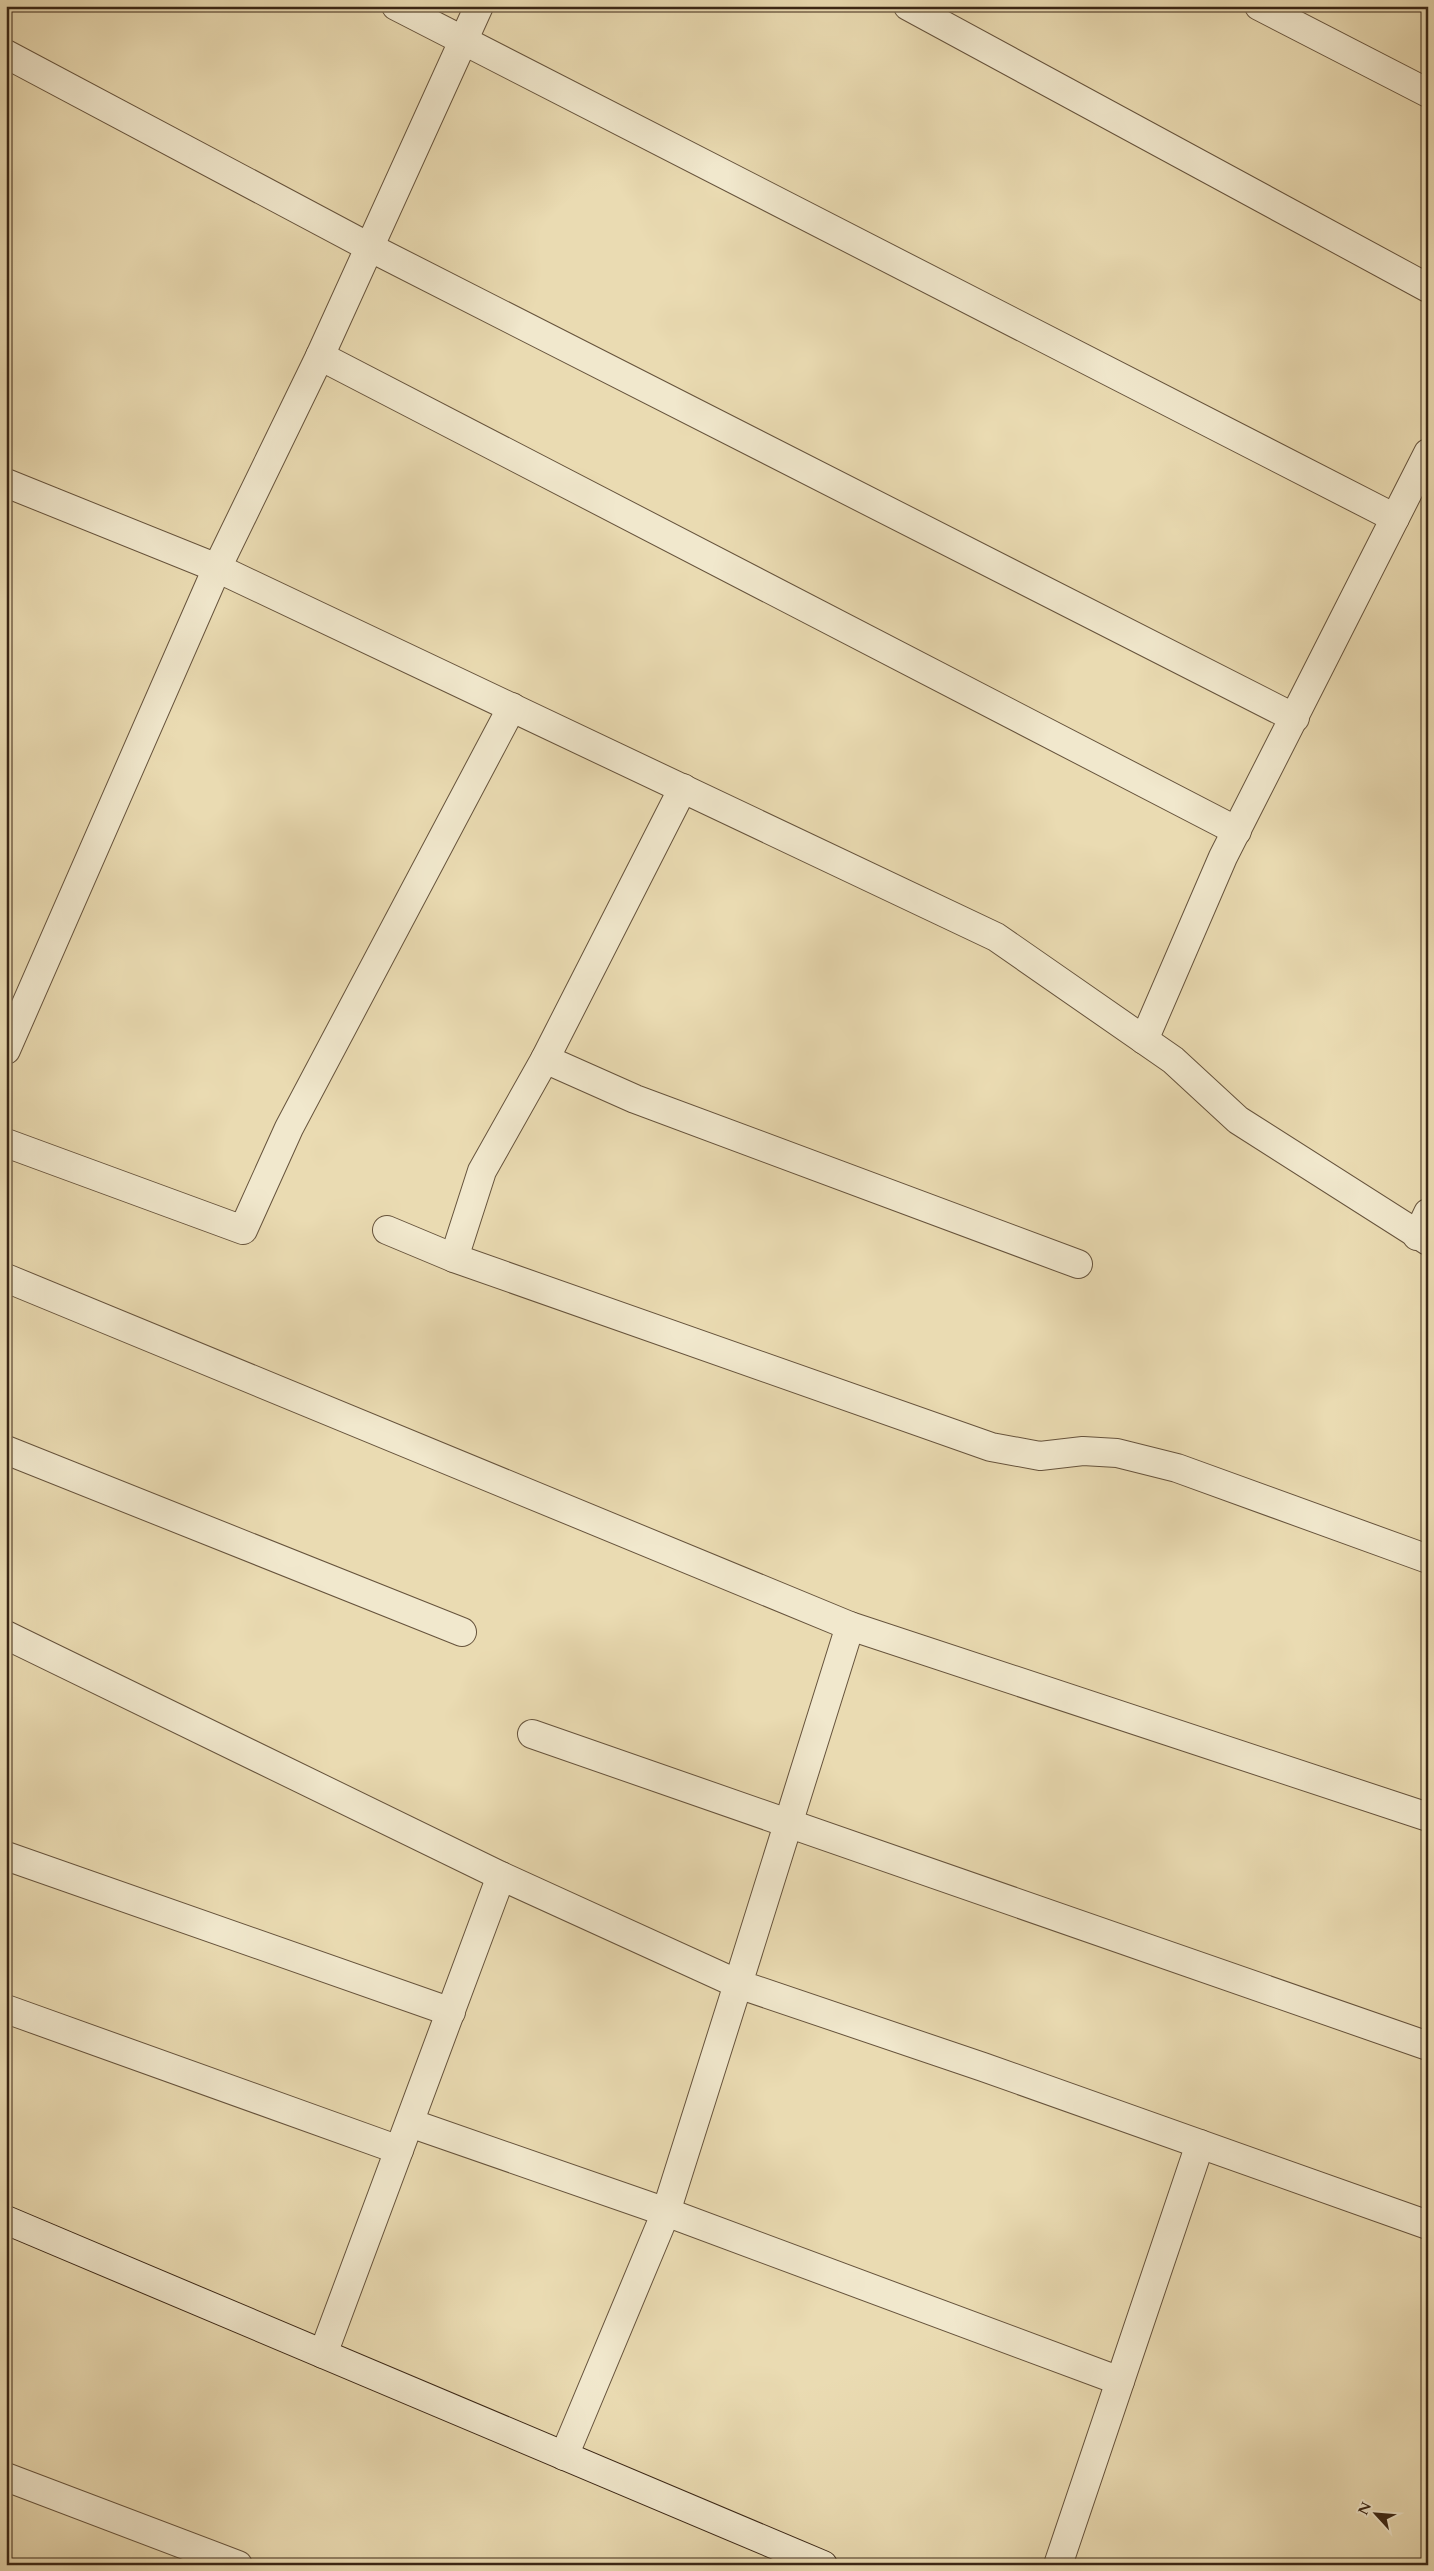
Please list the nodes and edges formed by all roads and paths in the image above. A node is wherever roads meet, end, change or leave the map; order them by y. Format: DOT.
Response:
graph roads {
  1 [pos="396,6"];
  2 [pos="479,6"];
  3 [pos="908,6"];
  4 [pos="1259,6"];
  5 [pos="463,42"];
  6 [pos="6,54"];
  7 [pos="1428,93"];
  8 [pos="369,247"];
  9 [pos="1428,288"];
  10 [pos="320,356"];
  11 [pos="1428,453"];
  12 [pos="6,483"];
  13 [pos="1395,518"];
  14 [pos="217,568"];
  15 [pos="512,707"];
  16 [pos="1294,718"];
  17 [pos="683,788"];
  18 [pos="1237,831"];
  19 [pos="1144,1040"];
  20 [pos="6,1050"];
  21 [pos="545,1059"];
  22 [pos="6,1143"];
  23 [pos="387,1230"];
  24 [pos="1424,1230"];
  25 [pos="454,1258"];
  26 [pos="1078,1264"];
  27 [pos="6,1278"];
  28 [pos="6,1450"];
  29 [pos="1428,1558"];
  30 [pos="850,1626"];
  31 [pos="462,1632"];
  32 [pos="6,1635"];
  33 [pos="532,1734"];
  34 [pos="1428,1817"];
  35 [pos="789,1822"];
  36 [pos="6,1856"];
  37 [pos="501,1876"];
  38 [pos="738,1984"];
  39 [pos="6,2009"];
  40 [pos="451,2012"];
  41 [pos="1428,2046"];
  42 [pos="410,2123"];
  43 [pos="1200,2144"];
  44 [pos="399,2150"];
  45 [pos="666,2212"];
  46 [pos="6,2220"];
  47 [pos="1428,2225"];
  48 [pos="322,2354"];
  49 [pos="1120,2381"];
  50 [pos="564,2456"];
  51 [pos="6,2477"];
  52 [pos="238,2565"];
  53 [pos="823,2565"];
  54 [pos="1058,2565"];
  1 -- 5 [label="street"];
  2 -- 5 [label="street"];
  3 -- 9 [label="street"];
  4 -- 7 [label="street"];
  5 -- 8 [label="street"];
  5 -- 13 [label="street"];
  6 -- 8 [label="street"];
  8 -- 10 [label="street"];
  8 -- 16 [label="street"];
  10 -- 14 [label="street"];
  10 -- 18 [label="street"];
  11 -- 13 [label="street"];
  12 -- 14 [label="street"];
  13 -- 16 [label="street"];
  14 -- 15 [label="street"];
  14 -- 20 [label="street"];
  15 -- 17 [label="street"];
  15 -- 22 [label="street"];
  16 -- 18 [label="street"];
  17 -- 19 [label="street"];
  17 -- 21 [label="street"];
  18 -- 19 [label="street"];
  19 -- 24 [label="street"];
  21 -- 25 [label="street"];
  21 -- 26 [label="street"];
  23 -- 25 [label="street"];
  25 -- 29 [label="street"];
  27 -- 30 [label="street"];
  28 -- 31 [label="street"];
  30 -- 34 [label="street"];
  30 -- 35 [label="street"];
  32 -- 37 [label="street"];
  33 -- 35 [label="street"];
  35 -- 38 [label="street"];
  35 -- 41 [label="street"];
  36 -- 40 [label="street"];
  37 -- 38 [label="street"];
  37 -- 40 [label="street"];
  38 -- 43 [label="street"];
  38 -- 45 [label="street"];
  39 -- 44 [label="street"];
  40 -- 42 [label="street"];
  42 -- 44 [label="street"];
  42 -- 45 [label="street"];
  43 -- 47 [label="street"];
  43 -- 49 [label="street"];
  44 -- 48 [label="street"];
  45 -- 49 [label="street"];
  45 -- 50 [label="street"];
  46 -- 48 [label="street"];
  48 -- 50 [label="street"];
  49 -- 54 [label="street"];
  50 -- 53 [label="street"];
  51 -- 52 [label="street"];
}
